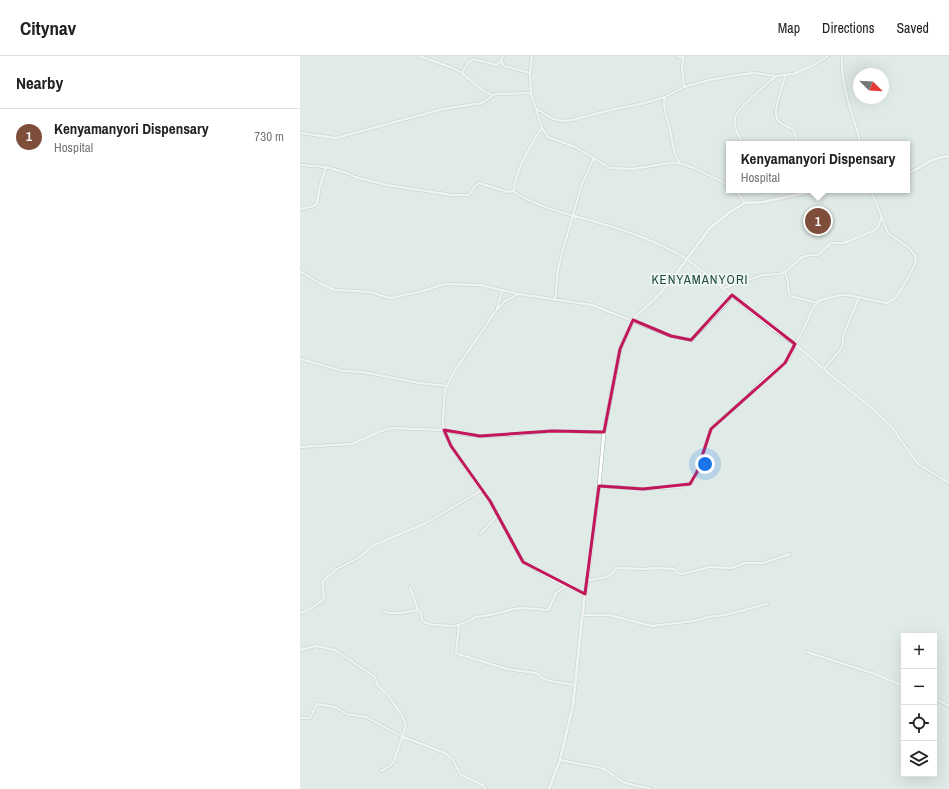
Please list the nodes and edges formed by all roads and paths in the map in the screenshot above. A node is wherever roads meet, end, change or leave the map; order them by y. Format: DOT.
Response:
graph roads {
  1 [pos="419,56"];
  2 [pos="503,56"];
  3 [pos="532,56"];
  4 [pos="677,56"];
  5 [pos="828,56"];
  6 [pos="842,56"];
  7 [pos="683,57"];
  8 [pos="501,61"];
  9 [pos="462,73"];
  10 [pos="530,73"];
  11 [pos="776,76"];
  12 [pos="785,76"];
  13 [pos="684,87"];
  14 [pos="531,93"];
  15 [pos="492,95"];
  16 [pos="664,97"];
  17 [pos="537,109"];
  18 [pos="542,128"];
  19 [pos="300,133"];
  20 [pos="742,141"];
  21 [pos="796,141"];
  22 [pos="860,141"];
  23 [pos="949,156"];
  24 [pos="594,158"];
  25 [pos="679,163"];
  26 [pos="301,165"];
  27 [pos="326,167"];
  28 [pos="910,172"];
  29 [pos="726,184"];
  30 [pos="513,191"];
  31 [pos="737,193"];
  32 [pos="800,193"];
  33 [pos="872,193"];
  34 [pos="745,203"];
  35 [pos="300,209"];
  36 [pos="574,216"];
  37 [pos="881,217"];
  38 [pos="686,259"];
  39 [pos="300,271"];
  40 [pos="785,272"];
  41 [pos="723,288"];
  42 [pos="502,291"];
  43 [pos="519,294"];
  44 [pos="732,295"];
  45 [pos="859,297"];
  46 [pos="555,300"];
  47 [pos="817,303"];
  48 [pos="495,312"];
  49 [pos="633,320"];
  50 [pos="795,344"];
  51 [pos="300,359"];
  52 [pos="824,369"];
  53 [pos="447,386"];
  54 [pos="444,430"];
  55 [pos="604,432"];
  56 [pos="300,447"];
  57 [pos="949,484"];
  58 [pos="599,486"];
  59 [pos="482,490"];
  60 [pos="498,515"];
  61 [pos="480,534"];
  62 [pos="790,554"];
  63 [pos="588,580"];
  64 [pos="410,586"];
  65 [pos="566,586"];
  66 [pos="585,594"];
  67 [pos="767,604"];
  68 [pos="418,610"];
  69 [pos="382,611"];
  70 [pos="300,613"];
  71 [pos="582,614"];
  72 [pos="459,626"];
  73 [pos="300,650"];
  74 [pos="807,652"];
  75 [pos="575,685"];
  76 [pos="901,685"];
  77 [pos="937,700"];
  78 [pos="949,706"];
  79 [pos="300,718"];
  80 [pos="401,736"];
  81 [pos="560,760"];
  82 [pos="381,771"];
  83 [pos="485,789"];
  84 [pos="549,789"];
  85 [pos="651,789"];
  1 -- 9 [label="street"];
  2 -- 8 [label="street"];
  3 -- 10 [label="street"];
  4 -- 7 [label="street"];
  5 -- 12 [label="street"];
  6 -- 22 [label="street"];
  7 -- 13 [label="street"];
  8 -- 9 [label="street"];
  8 -- 10 [label="street"];
  9 -- 15 [label="street"];
  10 -- 14 [label="street"];
  11 -- 12 [label="street"];
  11 -- 13 [label="street"];
  11 -- 20 [label="street"];
  12 -- 21 [label="street"];
  13 -- 16 [label="street"];
  14 -- 15 [label="street"];
  14 -- 17 [label="street"];
  15 -- 19 [label="street"];
  16 -- 17 [label="street"];
  16 -- 25 [label="street"];
  17 -- 18 [label="street"];
  18 -- 24 [label="street"];
  18 -- 30 [label="street"];
  23 -- 28 [label="street"];
  24 -- 25 [label="street"];
  24 -- 36 [label="street"];
  25 -- 29 [label="street"];
  26 -- 27 [label="street"];
  27 -- 30 [label="street"];
  27 -- 35 [label="street"];
  30 -- 36 [label="street"];
  31 -- 34 [label="street"];
  32 -- 34 [label="street"];
  33 -- 37 [label="street"];
  34 -- 38 [label="street"];
  36 -- 38 [label="street"];
  36 -- 46 [label="street"];
  37 -- 40 [label="street"];
  37 -- 45 [label="street"];
  38 -- 41 [label="street"];
  38 -- 49 [label="street"];
  39 -- 42 [label="street"];
  40 -- 41 [label="street"];
  40 -- 47 [label="street"];
  41 -- 44 [label="street"];
  42 -- 43 [label="street"];
  42 -- 48 [label="street"];
  43 -- 46 [label="street"];
  43 -- 48 [label="street"];
  44 -- 49 [label="street"];
  44 -- 50 [label="street"];
  45 -- 47 [label="street"];
  45 -- 52 [label="street"];
  46 -- 49 [label="street"];
  47 -- 50 [label="street"];
  48 -- 53 [label="street"];
  49 -- 55 [label="street"];
  50 -- 52 [label="street"];
  50 -- 58 [label="street"];
  51 -- 53 [label="street"];
  52 -- 57 [label="street"];
  53 -- 54 [label="street"];
  54 -- 55 [label="street"];
  54 -- 56 [label="street"];
  54 -- 59 [label="street"];
  55 -- 58 [label="street"];
  58 -- 63 [label="street"];
  59 -- 60 [label="street"];
  59 -- 70 [label="street"];
  60 -- 61 [label="street"];
  60 -- 65 [label="street"];
  62 -- 63 [label="street"];
  63 -- 66 [label="street"];
  64 -- 68 [label="street"];
  65 -- 66 [label="street"];
  65 -- 72 [label="street"];
  66 -- 71 [label="street"];
  67 -- 71 [label="street"];
  68 -- 69 [label="street"];
  68 -- 72 [label="street"];
  71 -- 75 [label="street"];
  72 -- 75 [label="street"];
  73 -- 80 [label="street"];
  74 -- 76 [label="street"];
  75 -- 81 [label="street"];
  77 -- 78 [label="street"];
  79 -- 80 [label="street"];
  80 -- 82 [label="street"];
  80 -- 83 [label="street"];
  81 -- 84 [label="street"];
  81 -- 85 [label="street"];
}
